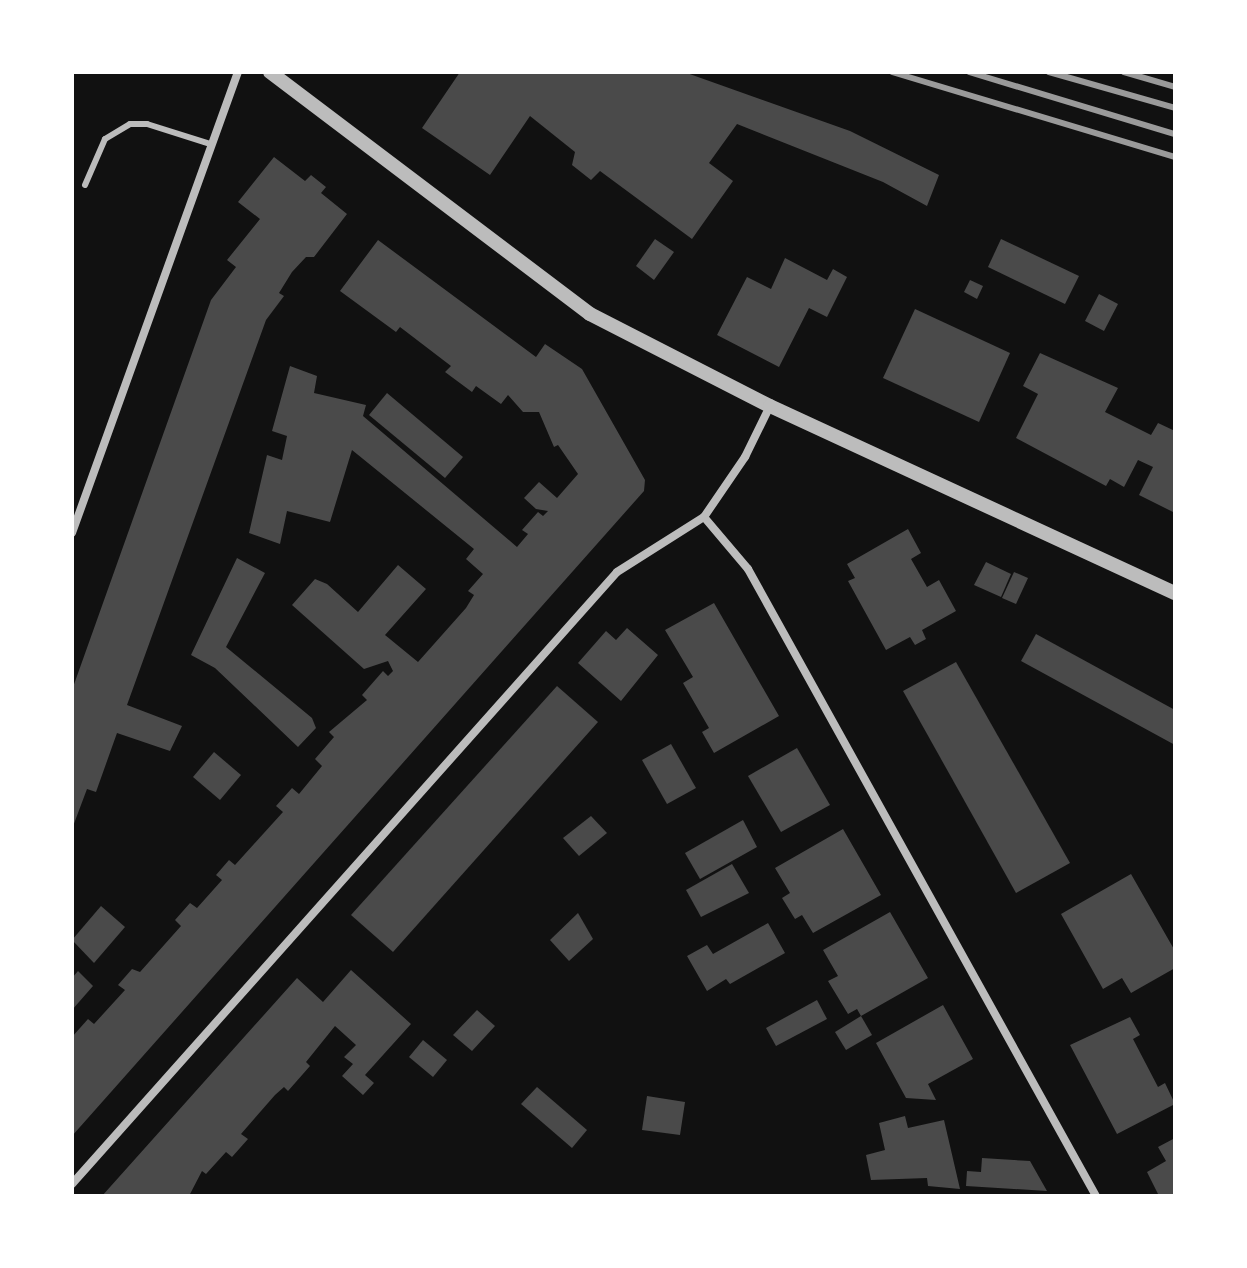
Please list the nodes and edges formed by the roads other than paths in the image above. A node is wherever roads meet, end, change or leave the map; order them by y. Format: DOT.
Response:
graph roads {
  1 [pos="238,72"];
  2 [pos="270,72"];
  3 [pos="210,144"];
  4 [pos="85,185"];
  5 [pos="770,406"];
  6 [pos="704,517"];
  7 [pos="72,533"];
  8 [pos="1175,593"];
  9 [pos="72,1184"];
  10 [pos="1096,1196"];
  1 -- 3 [label="street"];
  2 -- 5 [label="street"];
  3 -- 4 [label="lane"];
  3 -- 7 [label="street"];
  5 -- 6 [label="street"];
  5 -- 8 [label="street"];
  6 -- 9 [label="street"];
  6 -- 10 [label="street"];
}
